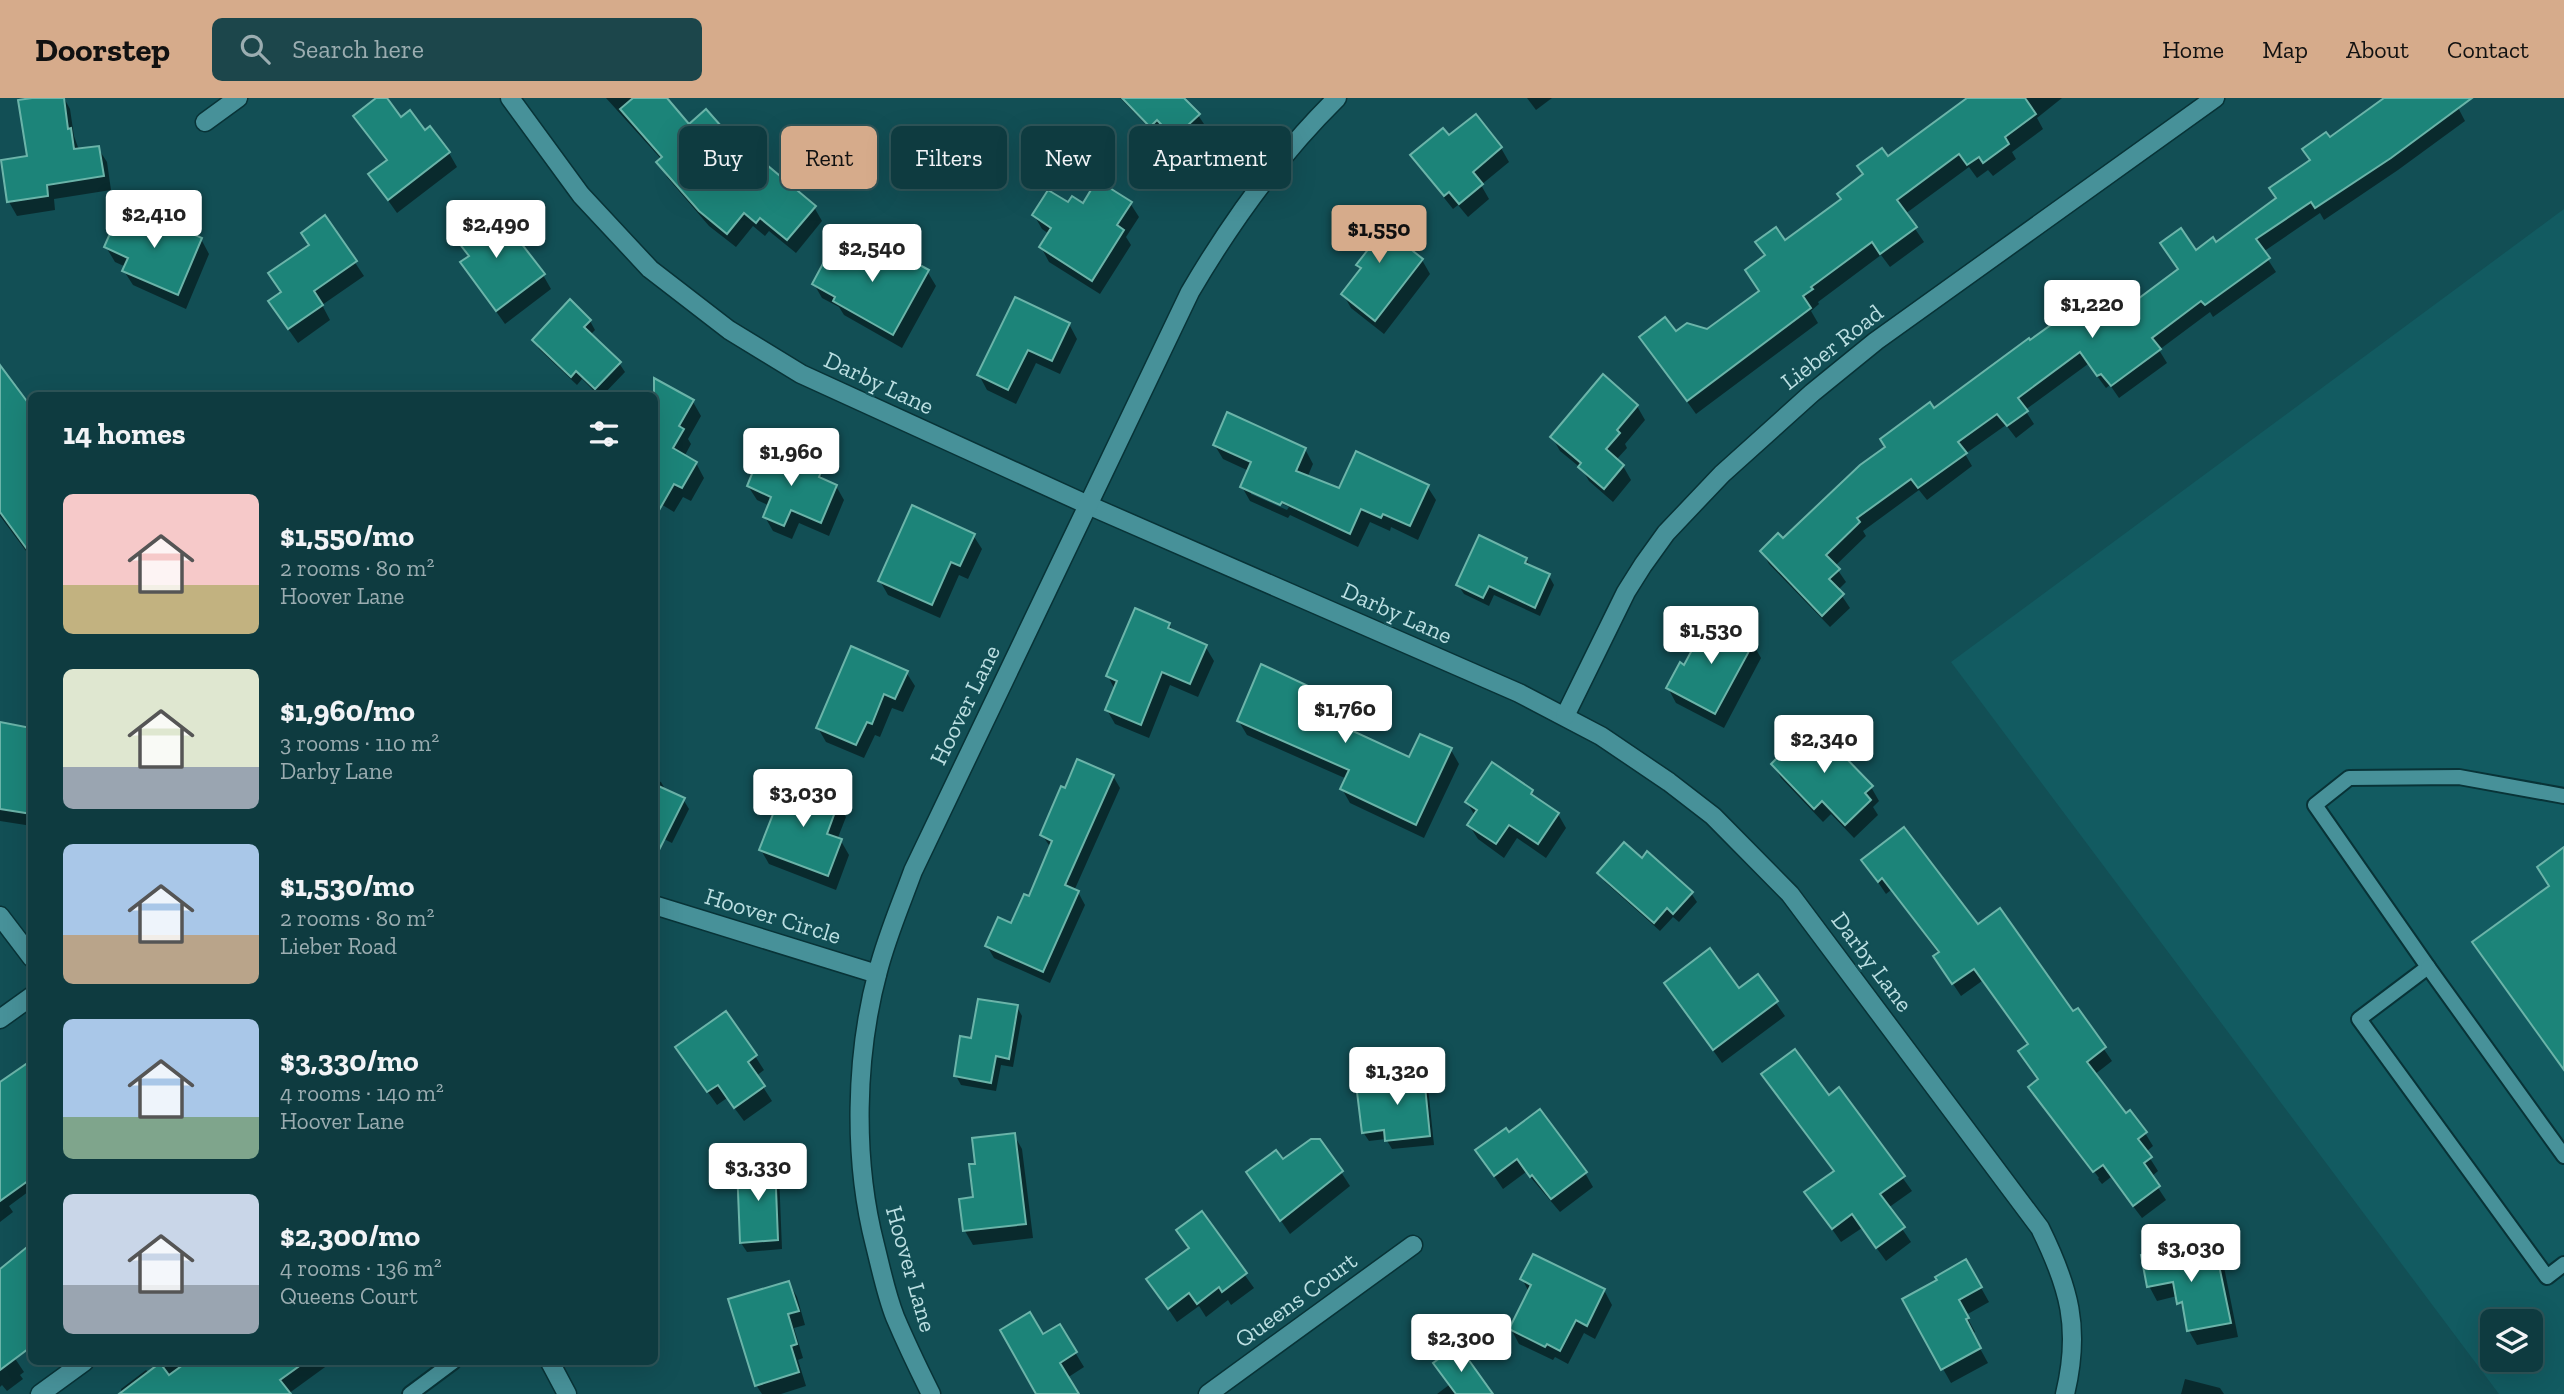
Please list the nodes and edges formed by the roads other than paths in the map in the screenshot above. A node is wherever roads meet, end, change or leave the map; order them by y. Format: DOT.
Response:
graph roads {
  1 [pos="237,98"];
  2 [pos="510,98"];
  3 [pos="2215,98"];
  4 [pos="1325,102"];
  5 [pos="205,122"];
  6 [pos="1088,505"];
  7 [pos="1565,716"];
  8 [pos="2564,796"];
  9 [pos="658,906"];
  10 [pos="0,916"];
  11 [pos="28,953"];
  12 [pos="2428,967"];
  13 [pos="877,974"];
  14 [pos="28,999"];
  15 [pos="0,1019"];
  16 [pos="2564,1156"];
  17 [pos="1413,1245"];
  18 [pos="2564,1264"];
  19 [pos="80,1365"];
  20 [pos="449,1365"];
  21 [pos="552,1365"];
  22 [pos="40,1394"];
  23 [pos="410,1394"];
  24 [pos="567,1394"];
  25 [pos="930,1394"];
  26 [pos="1208,1394"];
  27 [pos="2065,1394"];
  1 -- 5 [label="street"];
  2 -- 6 [label="street, Darby Lane"];
  3 -- 7 [label="street, Lieber Road"];
  4 -- 6 [label="street, Hoover Lane"];
  6 -- 7 [label="street, Darby Lane"];
  6 -- 13 [label="street, Hoover Lane"];
  7 -- 27 [label="street, Darby Lane"];
  8 -- 12 [label="lane"];
  9 -- 13 [label="street, Hoover Circle"];
  10 -- 11 [label="street"];
  12 -- 16 [label="lane"];
  12 -- 18 [label="lane"];
  13 -- 25 [label="street, Hoover Lane"];
  14 -- 15 [label="street"];
  17 -- 26 [label="street, Queens Court"];
  19 -- 22 [label="street"];
  20 -- 23 [label="lane"];
  21 -- 24 [label="street"];
}
